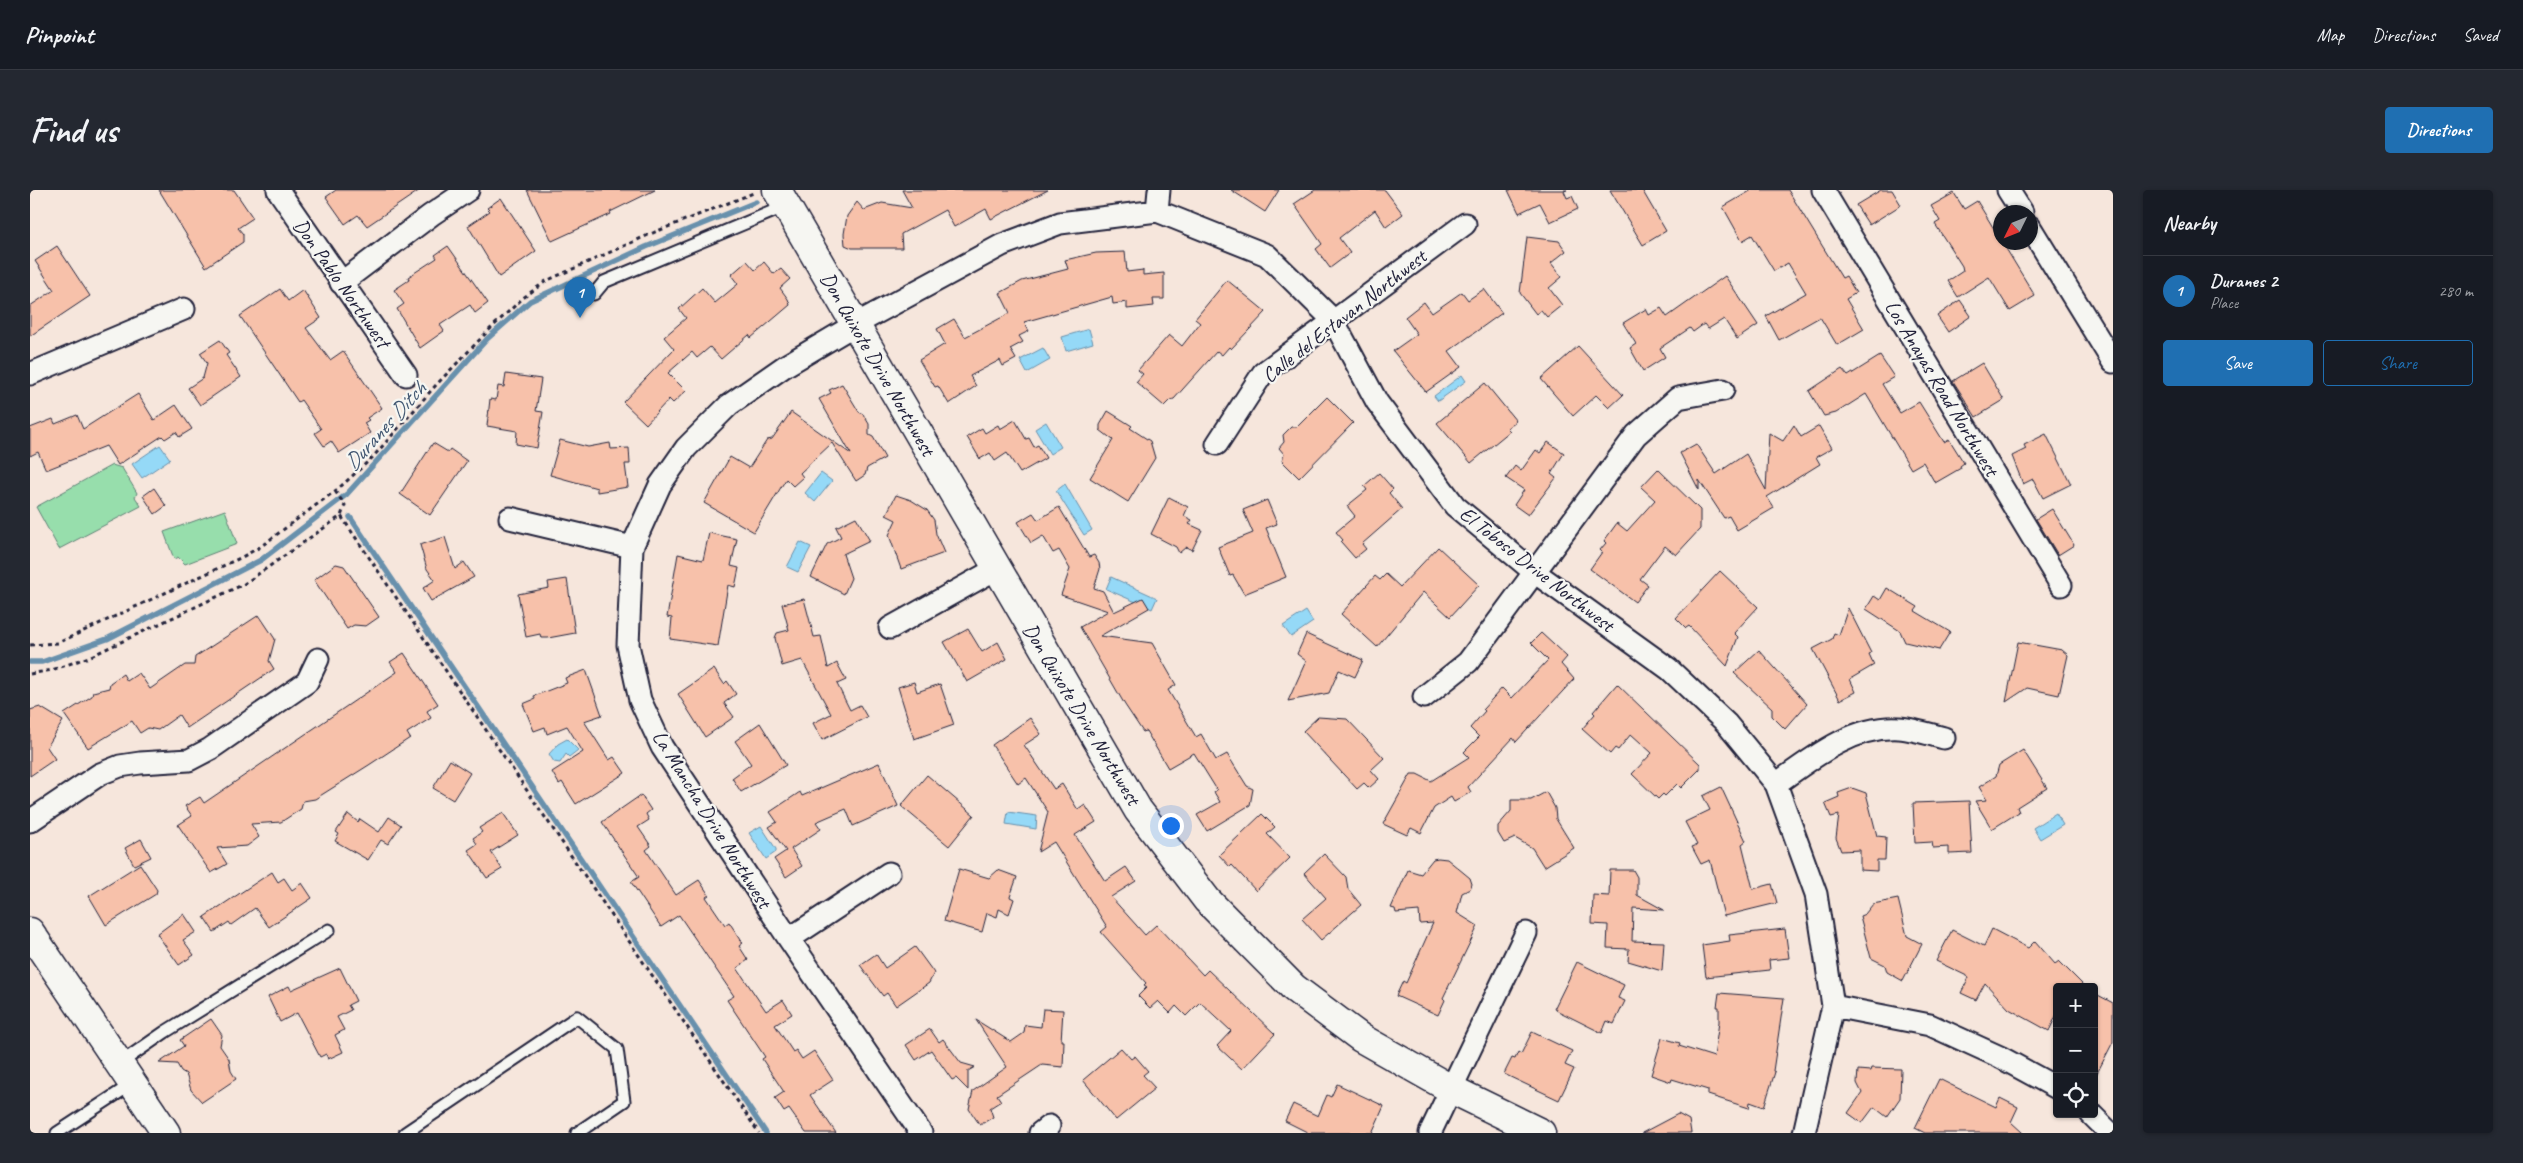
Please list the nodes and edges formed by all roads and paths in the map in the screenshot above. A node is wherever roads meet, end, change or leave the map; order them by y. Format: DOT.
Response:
graph roads {
  1 [pos="278,190"];
  2 [pos="468,190"];
  3 [pos="761,190"];
  4 [pos="1158,190"];
  5 [pos="1823,190"];
  6 [pos="2008,190"];
  7 [pos="782,198"];
  8 [pos="2018,205"];
  9 [pos="1156,211"];
  10 [pos="1465,224"];
  11 [pos="2038,240"];
  12 [pos="341,283"];
  13 [pos="594,294"];
  14 [pos="184,309"];
  15 [pos="1333,320"];
  16 [pos="856,324"];
  17 [pos="2113,362"];
  18 [pos="30,374"];
  19 [pos="406,376"];
  20 [pos="1723,390"];
  21 [pos="1217,444"];
  22 [pos="336,492"];
  23 [pos="341,516"];
  24 [pos="510,518"];
  25 [pos="632,547"];
  26 [pos="996,569"];
  27 [pos="1533,571"];
  28 [pos="2061,585"];
  29 [pos="890,628"];
  30 [pos="30,645"];
  31 [pos="318,659"];
  32 [pos="30,674"];
  33 [pos="1424,697"];
  34 [pos="1944,738"];
  35 [pos="1776,784"];
  36 [pos="30,821"];
  37 [pos="889,873"];
  38 [pos="329,930"];
  39 [pos="30,932"];
  40 [pos="1526,933"];
  41 [pos="789,940"];
  42 [pos="1833,1006"];
  43 [pos="125,1074"];
  44 [pos="2053,1086"];
  45 [pos="1451,1089"];
  46 [pos="2094,1118"];
  47 [pos="57,1133"];
  48 [pos="166,1133"];
  49 [pos="405,1133"];
  50 [pos="577,1133"];
  51 [pos="758,1133"];
  52 [pos="921,1133"];
  53 [pos="1430,1133"];
  54 [pos="1541,1133"];
  55 [pos="1804,1133"];
  56 [pos="2110,1133"];
  1 -- 12 [label="street, Don Pablo Northwest"];
  2 -- 12 [label="street"];
  3 -- 22 [label="path"];
  4 -- 9 [label="street"];
  5 -- 28 [label="street, Los Anayas Road Northwest"];
  6 -- 8 [label="street"];
  7 -- 13 [label="lane"];
  7 -- 16 [label="street, Don Quixote Drive Northwest"];
  9 -- 15 [label="street, El Toboso Drive Northwest"];
  9 -- 16 [label="street, El Toboso Drive Northwest"];
  10 -- 15 [label="street, Calle del Estavan Northwest"];
  11 -- 17 [label="street"];
  12 -- 19 [label="street, Don Pablo Northwest"];
  14 -- 18 [label="street"];
  15 -- 21 [label="street, Calle del Estavan Northwest"];
  15 -- 27 [label="street, El Toboso Drive Northwest"];
  16 -- 25 [label="street, La Mancha Drive Northwest"];
  16 -- 26 [label="street, Don Quixote Drive Northwest"];
  20 -- 27 [label="street"];
  22 -- 23 [label="path"];
  22 -- 30 [label="path"];
  23 -- 32 [label="path"];
  23 -- 51 [label="path"];
  24 -- 25 [label="street"];
  25 -- 41 [label="street, La Mancha Drive Northwest"];
  26 -- 29 [label="street"];
  26 -- 45 [label="street, Don Quixote Drive Northwest"];
  27 -- 33 [label="street"];
  27 -- 35 [label="street, El Toboso Drive Northwest"];
  31 -- 36 [label="street"];
  34 -- 35 [label="street"];
  35 -- 42 [label="street, El Toboso Drive Northwest"];
  37 -- 41 [label="street"];
  38 -- 43 [label="lane"];
  39 -- 43 [label="street"];
  40 -- 45 [label="street"];
  41 -- 52 [label="street, La Mancha Drive Northwest"];
  42 -- 44 [label="street"];
  42 -- 55 [label="street, El Toboso Drive Northwest"];
  43 -- 47 [label="lane"];
  43 -- 48 [label="street"];
  45 -- 53 [label="street"];
  45 -- 54 [label="street, Don Quixote Drive Northwest"];
  46 -- 56 [label="street"];
  49 -- 50 [label="lane"];
}
